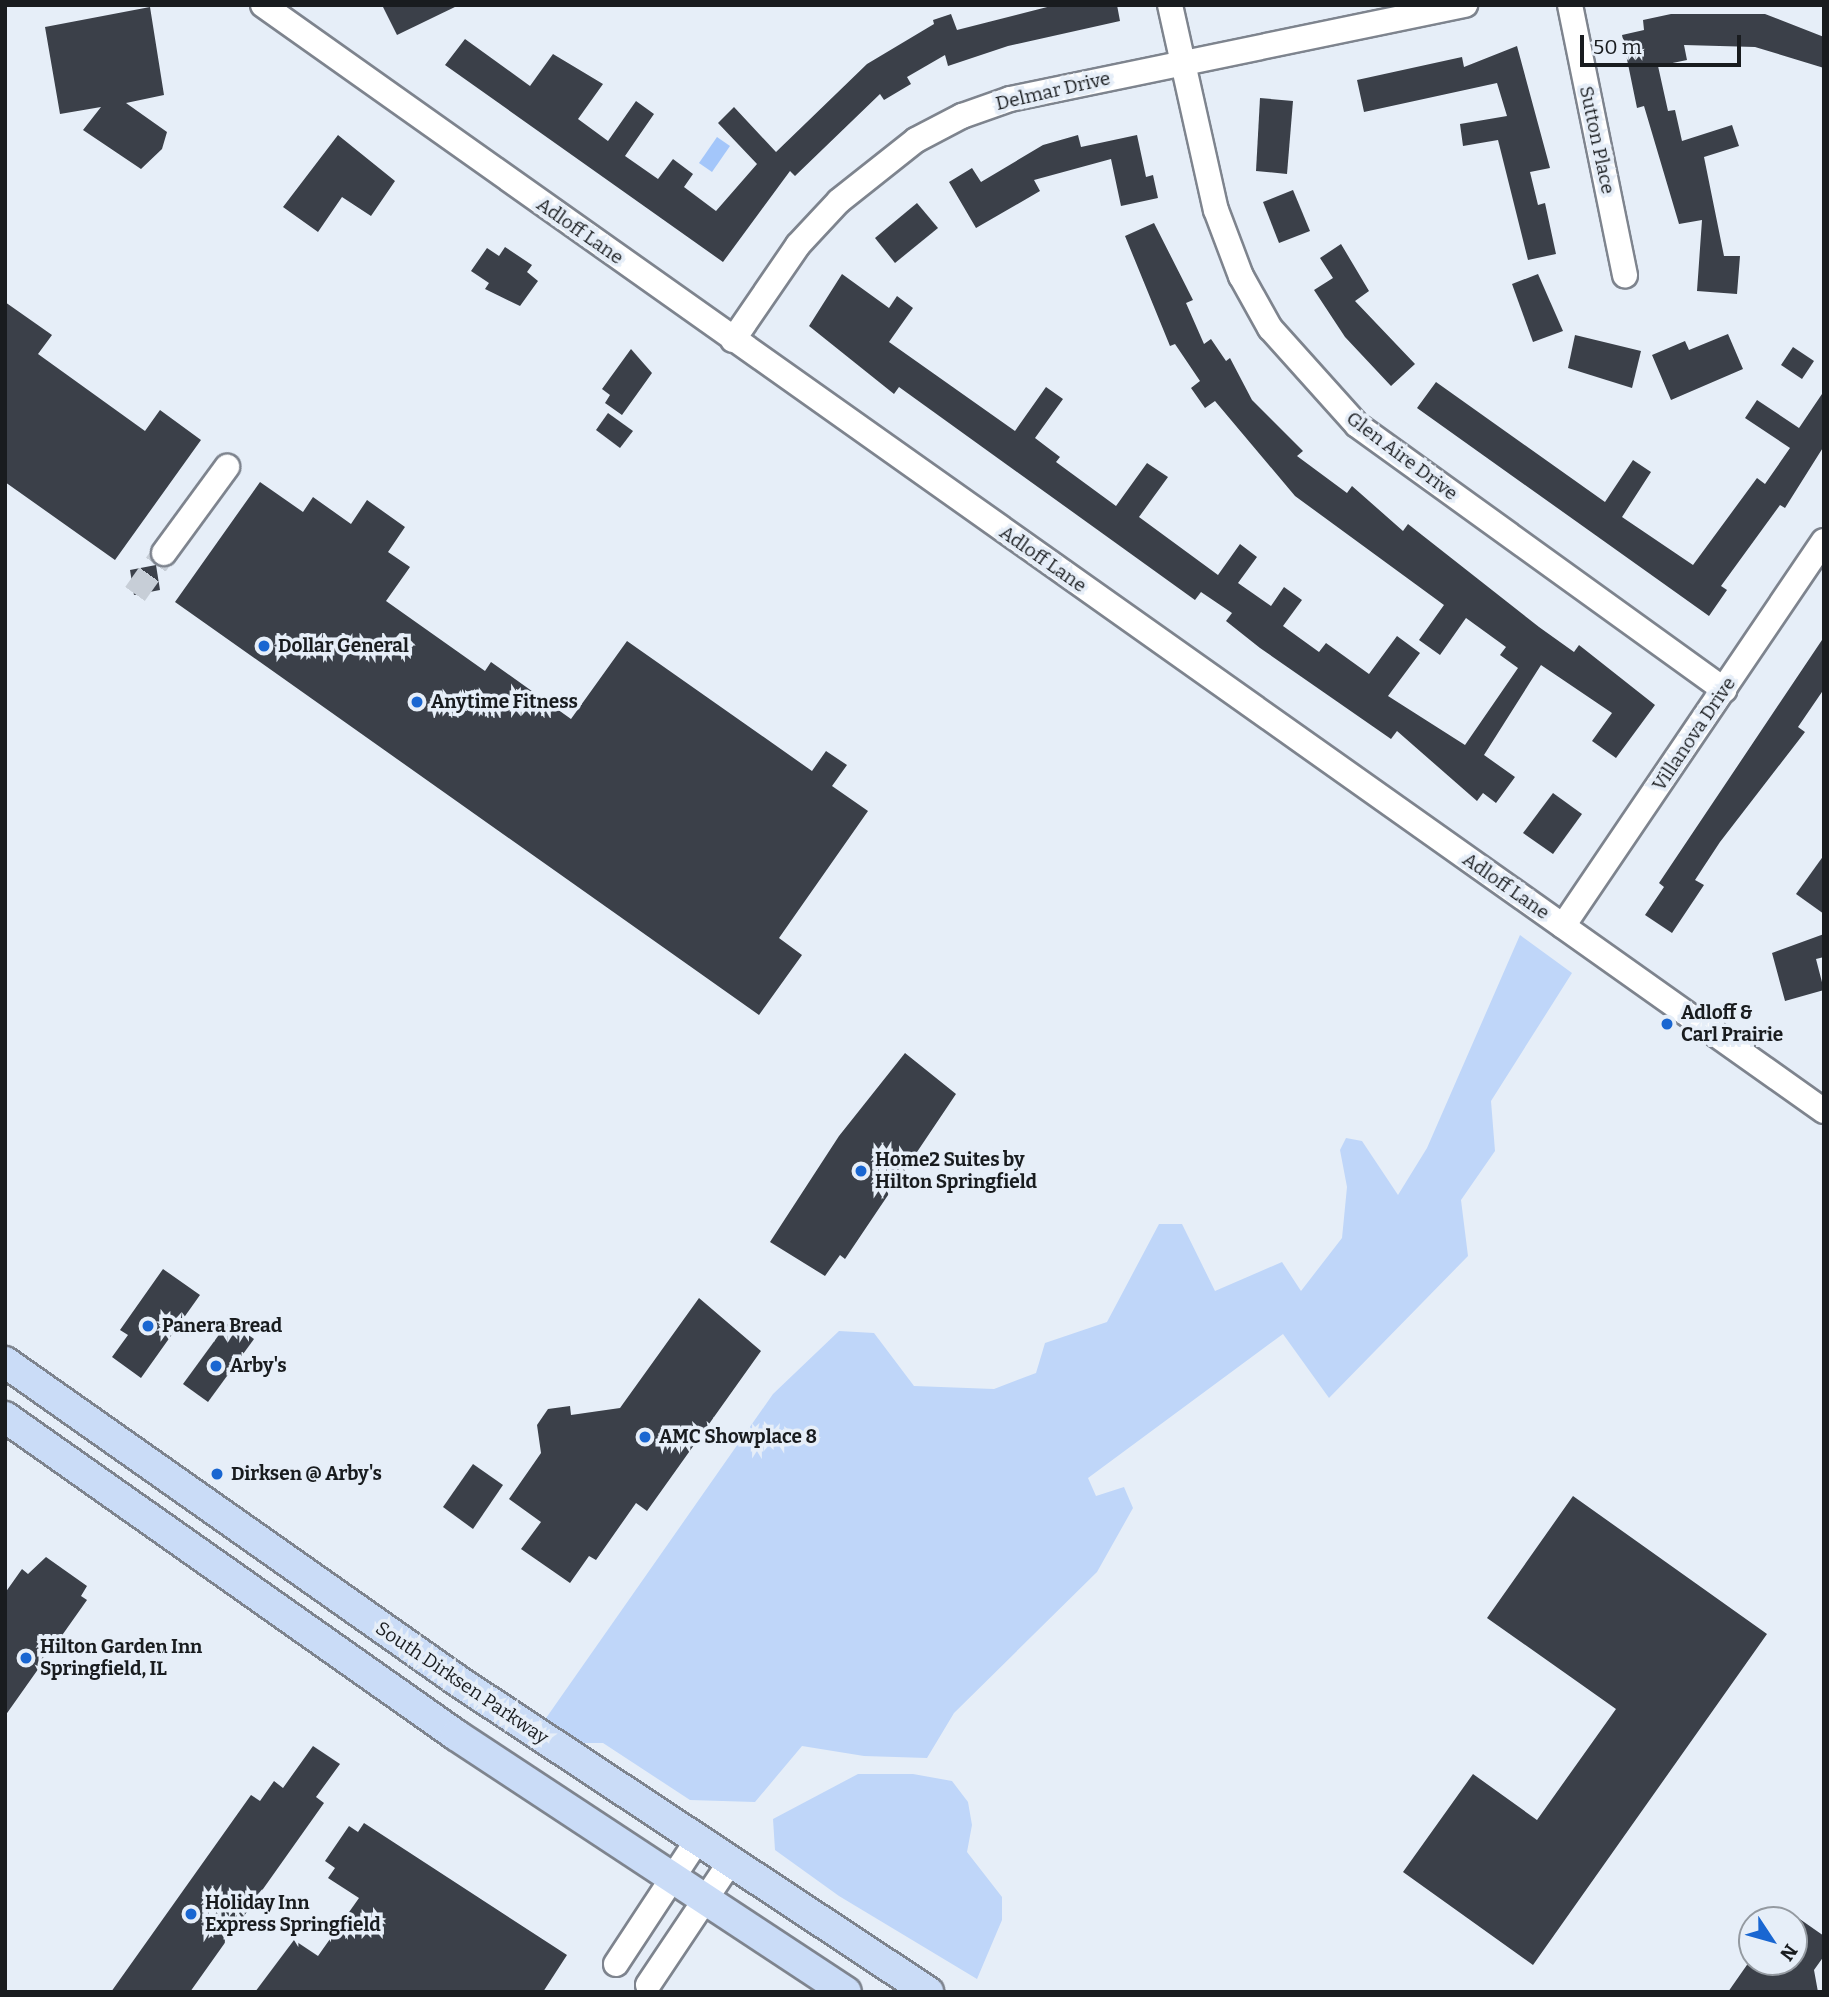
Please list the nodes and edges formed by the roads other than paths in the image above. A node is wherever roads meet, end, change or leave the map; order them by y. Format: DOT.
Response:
graph roads {
  1 [pos="262,5"];
  2 [pos="1170,5"];
  3 [pos="1465,5"];
  4 [pos="1570,5"];
  5 [pos="1182,63"];
  6 [pos="1625,275"];
  7 [pos="733,340"];
  8 [pos="227,467"];
  9 [pos="1824,541"];
  10 [pos="164,553"];
  11 [pos="1724,690"];
  12 [pos="1563,926"];
  13 [pos="1824,1111"];
  14 [pos="5,1362"];
  15 [pos="5,1417"];
  16 [pos="696,1842"];
  17 [pos="729,1864"];
  18 [pos="671,1880"];
  19 [pos="704,1901"];
  20 [pos="616,1964"];
  21 [pos="648,1985"];
  22 [pos="846,1992"];
  23 [pos="928,1992"];
  1 -- 7 [label="street, Adloff Lane"];
  2 -- 5 [label="street, Glen Aire Drive"];
  3 -- 5 [label="street, Delmar Drive"];
  4 -- 6 [label="street, Sutton Place"];
  5 -- 7 [label="street, Delmar Drive"];
  5 -- 11 [label="street, Glen Aire Drive"];
  7 -- 12 [label="street, Adloff Lane"];
  8 -- 10 [label="street"];
  9 -- 11 [label="street, Villanova Drive"];
  11 -- 12 [label="street, Villanova Drive"];
  12 -- 13 [label="street, Adloff Lane"];
  14 -- 16 [label="main road, South Dirksen Parkway"];
  15 -- 18 [label="main road"];
  16 -- 17 [label="main road, South Dirksen Parkway"];
  16 -- 18 [label="street"];
  17 -- 19 [label="street"];
  17 -- 23 [label="main road, South Dirksen Parkway"];
  18 -- 19 [label="main road"];
  18 -- 20 [label="street"];
  19 -- 21 [label="street"];
  19 -- 22 [label="main road"];
}
